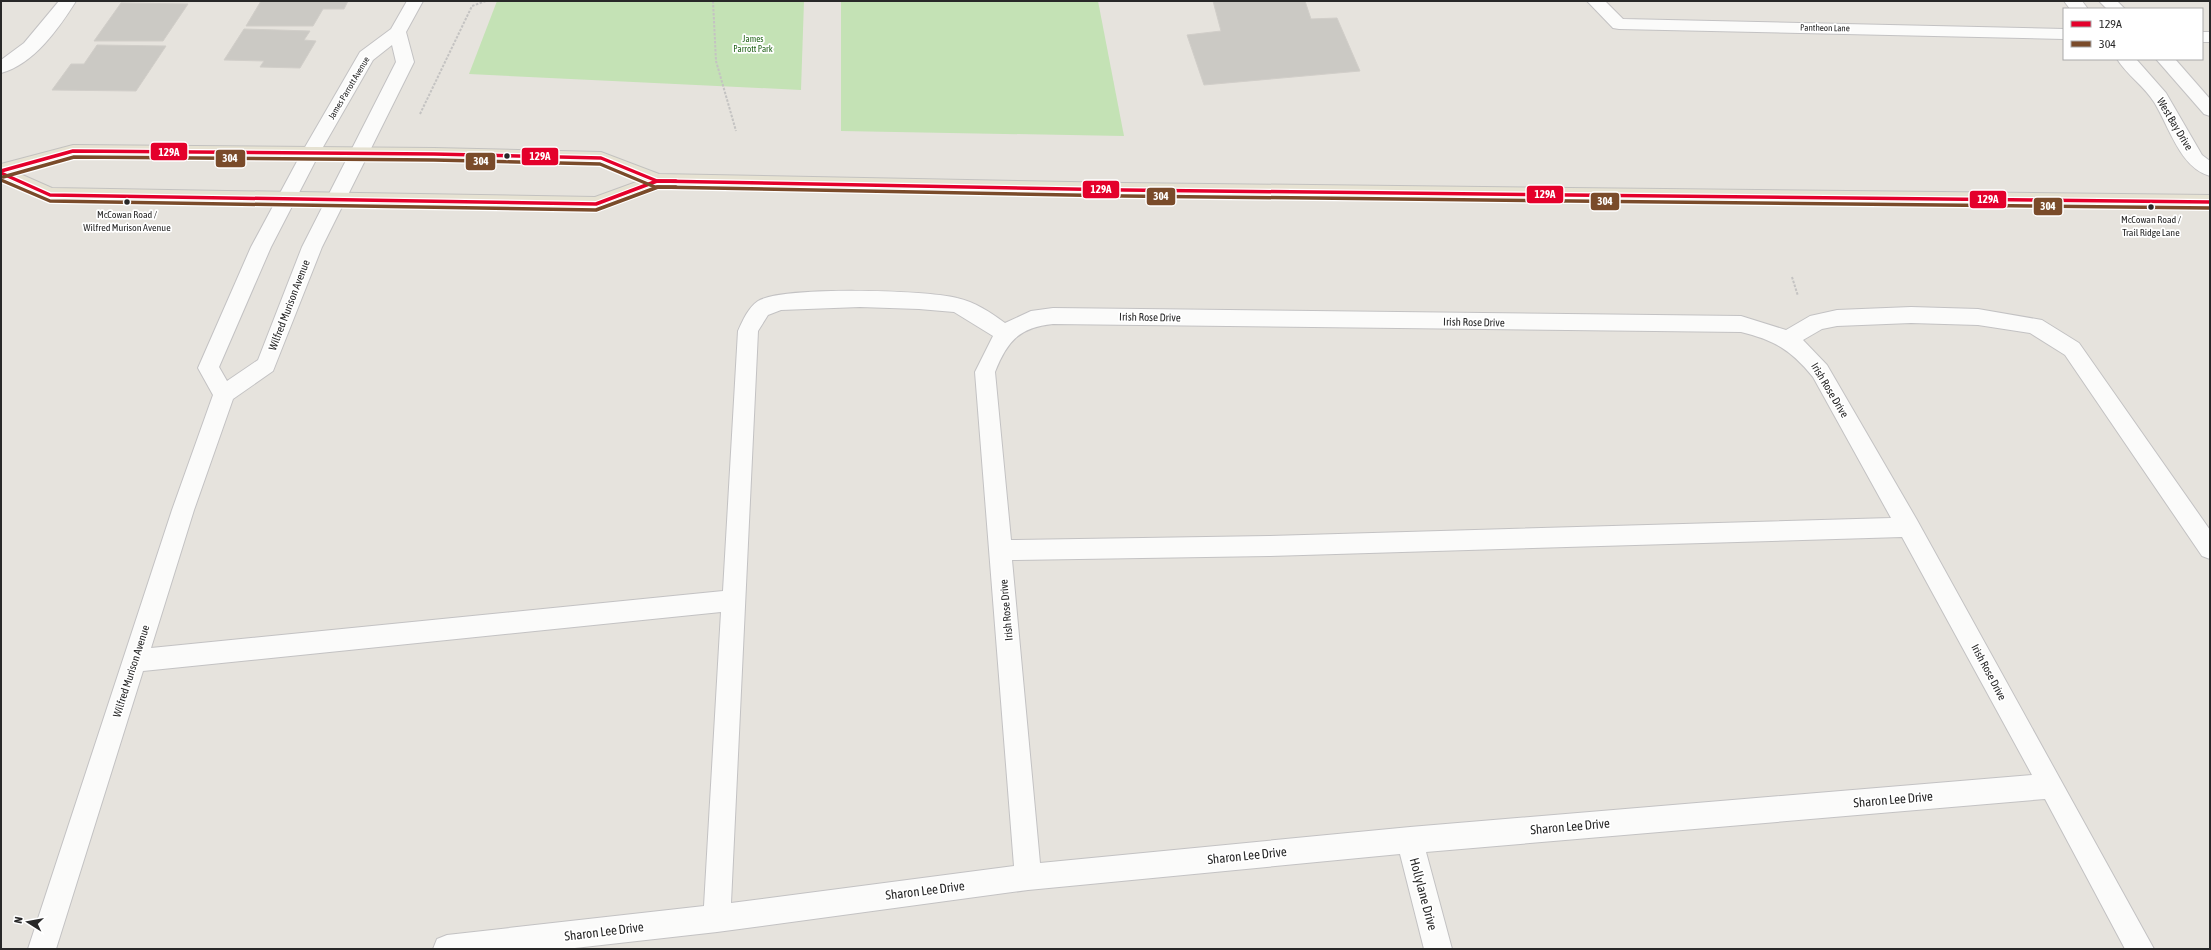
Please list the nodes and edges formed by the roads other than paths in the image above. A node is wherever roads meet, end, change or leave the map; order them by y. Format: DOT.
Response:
graph roads {
  1 [pos="68,1"];
  2 [pos="415,1"];
  3 [pos="1595,1"];
  4 [pos="2107,1"];
  5 [pos="2115,8"];
  6 [pos="398,32"];
  7 [pos="2063,34"];
  8 [pos="2127,60"];
  9 [pos="2165,60"];
  10 [pos="1,67"];
  11 [pos="2210,110"];
  12 [pos="310,154"];
  13 [pos="358,154"];
  14 [pos="2210,170"];
  15 [pos="1,172"];
  16 [pos="657,180"];
  17 [pos="287,199"];
  18 [pos="334,200"];
  19 [pos="2210,202"];
  20 [pos="1006,334"];
  21 [pos="1788,339"];
  22 [pos="224,394"];
  23 [pos="1909,527"];
  24 [pos="2210,549"];
  25 [pos="1001,550"];
  26 [pos="734,600"];
  27 [pos="134,662"];
  28 [pos="2050,786"];
  29 [pos="1410,840"];
  30 [pos="1028,877"];
  31 [pos="717,918"];
  32 [pos="42,949"];
  33 [pos="447,949"];
  34 [pos="1438,949"];
  35 [pos="2140,949"];
  1 -- 10 [label="street"];
  2 -- 6 [label="street, James Parrott Avenue"];
  3 -- 7 [label="street, Pantheon Lane"];
  4 -- 5 [label="street"];
  6 -- 12 [label="street, James Parrott Avenue"];
  6 -- 13 [label="street"];
  8 -- 14 [label="street, West Bay Drive"];
  9 -- 11 [label="street"];
  12 -- 13 [label="main road"];
  12 -- 15 [label="main road"];
  12 -- 17 [label="street, James Parrott Avenue"];
  13 -- 16 [label="main road"];
  13 -- 18 [label="street, Wilfred Murison Avenue"];
  15 -- 17 [label="main road"];
  16 -- 18 [label="main road"];
  16 -- 19 [label="main road"];
  17 -- 18 [label="main road"];
  17 -- 22 [label="street"];
  18 -- 22 [label="street, Wilfred Murison Avenue"];
  20 -- 21 [label="street, Irish Rose Drive"];
  20 -- 25 [label="street, Irish Rose Drive"];
  20 -- 26 [label="street"];
  21 -- 23 [label="street, Irish Rose Drive"];
  21 -- 24 [label="street"];
  22 -- 27 [label="street, Wilfred Murison Avenue"];
  23 -- 25 [label="street"];
  23 -- 28 [label="street, Irish Rose Drive"];
  25 -- 30 [label="street, Irish Rose Drive"];
  26 -- 27 [label="street"];
  26 -- 31 [label="street"];
  27 -- 32 [label="street, Wilfred Murison Avenue"];
  28 -- 29 [label="street, Sharon Lee Drive"];
  28 -- 35 [label="street, Irish Rose Drive"];
  29 -- 30 [label="street, Sharon Lee Drive"];
  29 -- 34 [label="street, Hollylane Drive"];
  30 -- 31 [label="street, Sharon Lee Drive"];
  31 -- 33 [label="street, Sharon Lee Drive"];
}
